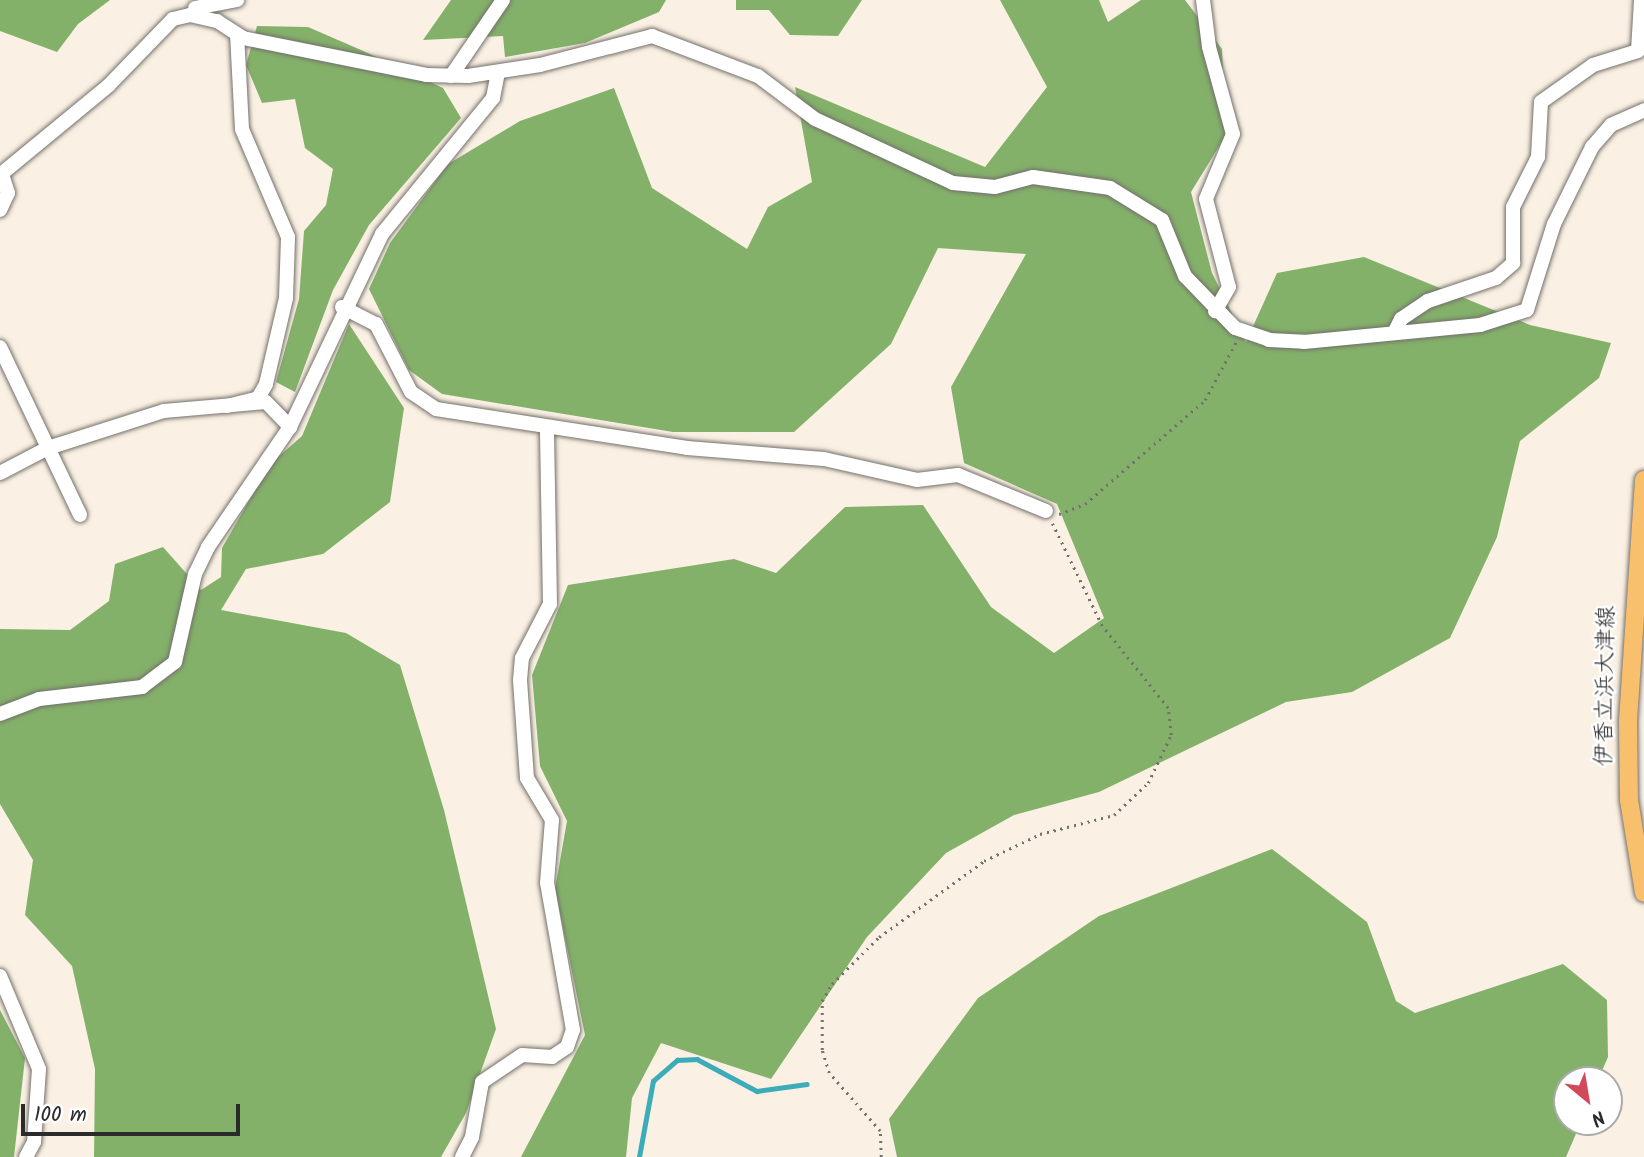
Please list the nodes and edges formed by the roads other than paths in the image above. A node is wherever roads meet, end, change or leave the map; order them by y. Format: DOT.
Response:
graph roads {
  1 [pos="237,0"];
  2 [pos="503,0"];
  3 [pos="1203,0"];
  4 [pos="1641,0"];
  5 [pos="173,19"];
  6 [pos="237,34"];
  7 [pos="498,72"];
  8 [pos="451,76"];
  9 [pos="1644,110"];
  10 [pos="1,175"];
  11 [pos="0,210"];
  12 [pos="342,307"];
  13 [pos="1215,311"];
  14 [pos="1394,333"];
  15 [pos="0,347"];
  16 [pos="227,405"];
  17 [pos="290,427"];
  18 [pos="547,430"];
  19 [pos="48,447"];
  20 [pos="0,473"];
  21 [pos="1644,480"];
  22 [pos="1046,511"];
  23 [pos="80,515"];
  24 [pos="0,715"];
  25 [pos="1644,892"];
  26 [pos="0,976"];
  27 [pos="26,1157"];
  28 [pos="462,1157"];
  1 -- 5 [label="street"];
  2 -- 8 [label="street"];
  3 -- 13 [label="street"];
  4 -- 14 [label="street"];
  5 -- 6 [label="street"];
  5 -- 10 [label="street"];
  6 -- 8 [label="street"];
  6 -- 16 [label="street"];
  7 -- 8 [label="street"];
  7 -- 12 [label="street"];
  7 -- 13 [label="street"];
  9 -- 14 [label="street"];
  10 -- 11 [label="street"];
  12 -- 17 [label="street"];
  12 -- 18 [label="street"];
  13 -- 14 [label="street"];
  15 -- 19 [label="street"];
  16 -- 17 [label="street"];
  16 -- 19 [label="street"];
  17 -- 24 [label="street"];
  18 -- 22 [label="street"];
  18 -- 28 [label="street"];
  19 -- 20 [label="street"];
  19 -- 23 [label="street"];
  21 -- 25 [label="main road, 伊香立浜大津線"];
  26 -- 27 [label="street"];
}
